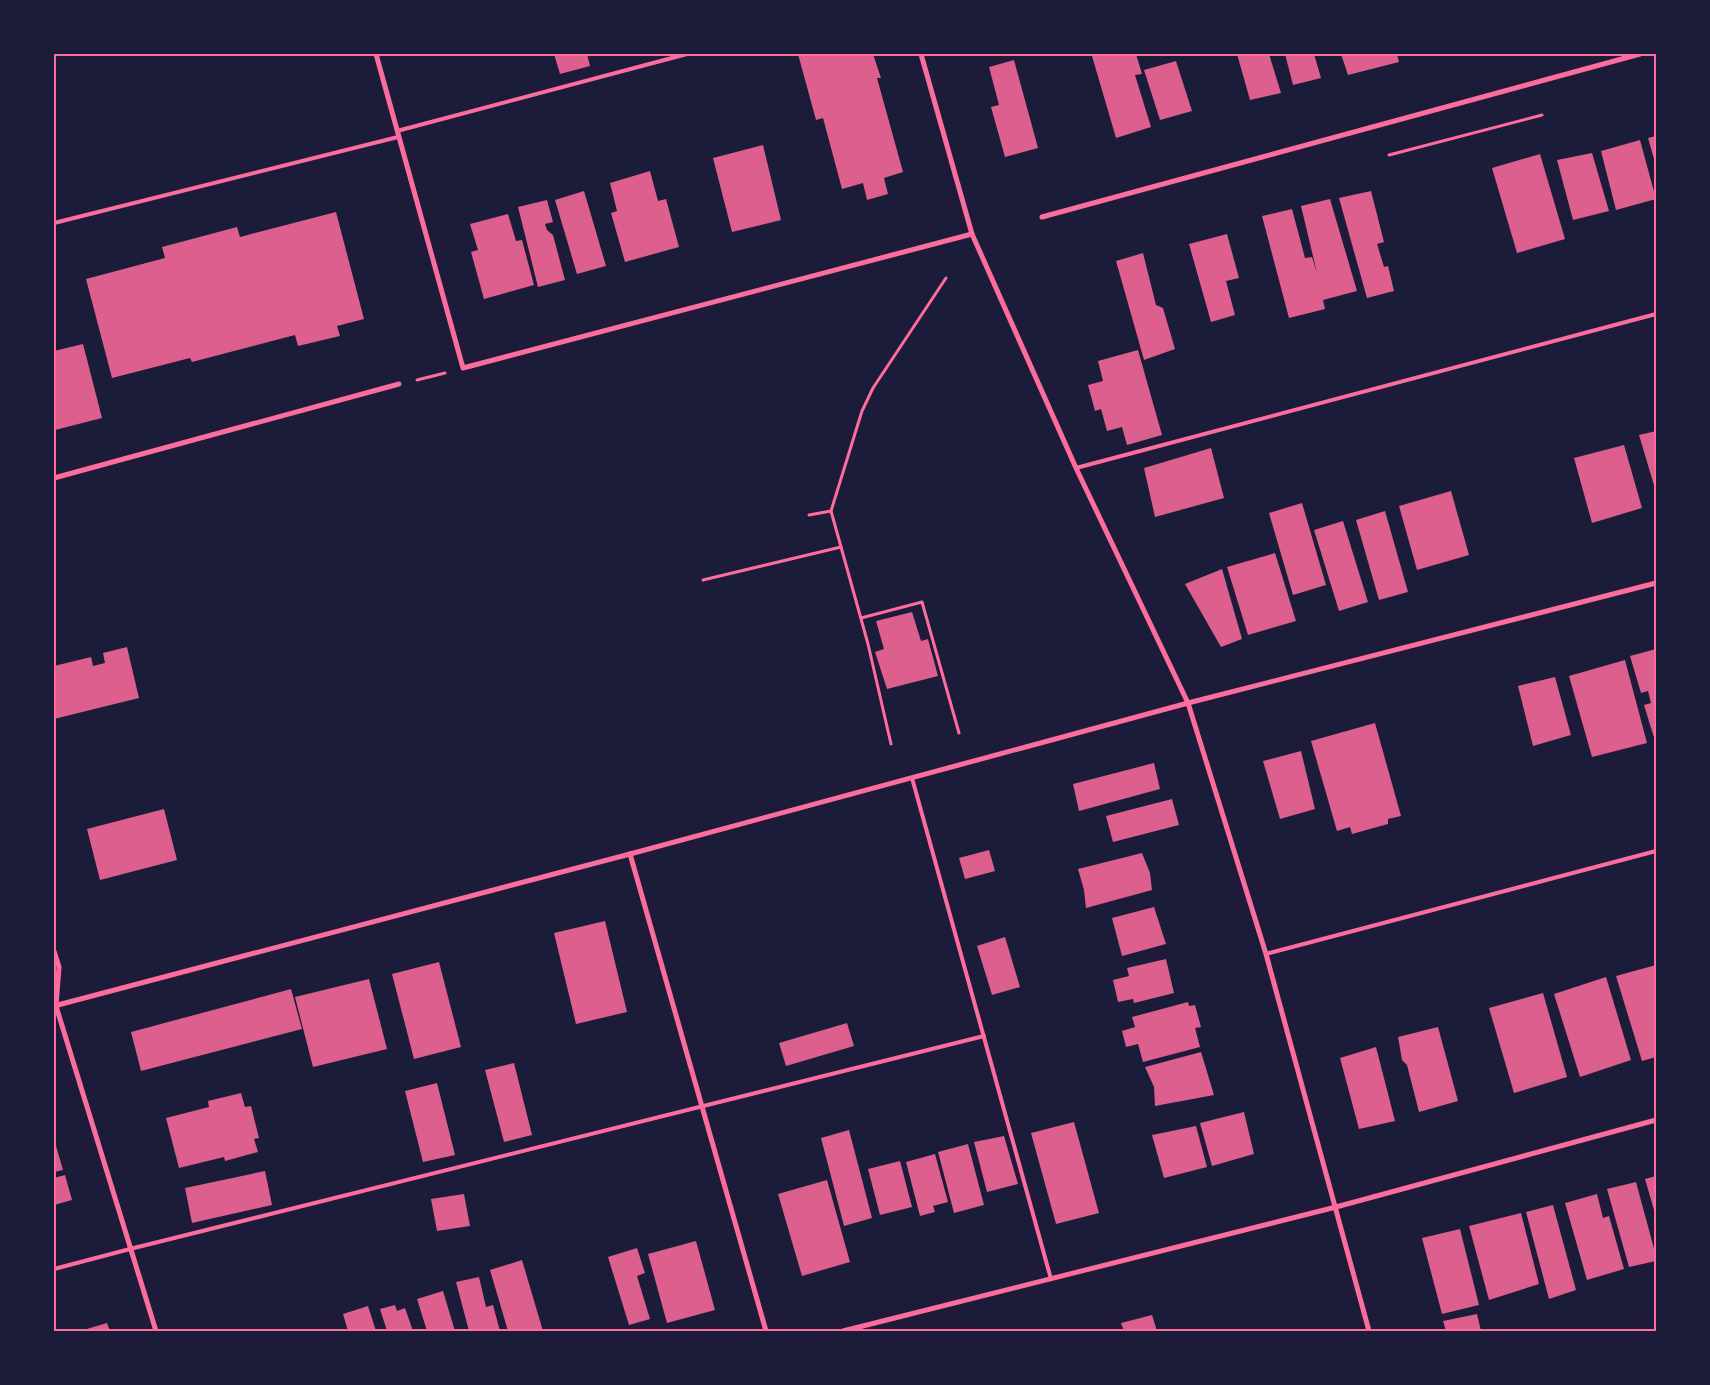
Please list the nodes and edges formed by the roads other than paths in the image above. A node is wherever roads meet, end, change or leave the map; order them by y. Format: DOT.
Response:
graph roads {
  1 [pos="376,54"];
  2 [pos="687,54"];
  3 [pos="921,54"];
  4 [pos="1640,54"];
  5 [pos="398,134"];
  6 [pos="1042,217"];
  7 [pos="54,223"];
  8 [pos="972,234"];
  9 [pos="1656,314"];
  10 [pos="399,384"];
  11 [pos="1076,468"];
  12 [pos="54,478"];
  13 [pos="1656,583"];
  14 [pos="1188,703"];
  15 [pos="912,778"];
  16 [pos="1656,851"];
  17 [pos="630,854"];
  18 [pos="54,950"];
  19 [pos="1266,954"];
  20 [pos="55,1006"];
  21 [pos="984,1036"];
  22 [pos="702,1105"];
  23 [pos="1656,1120"];
  24 [pos="1336,1207"];
  25 [pos="130,1248"];
  26 [pos="54,1269"];
  27 [pos="1051,1278"];
  28 [pos="156,1331"];
  29 [pos="766,1331"];
  30 [pos="843,1331"];
  31 [pos="1369,1331"];
  1 -- 5 [label="street"];
  2 -- 5 [label="lane"];
  3 -- 8 [label="street"];
  4 -- 6 [label="street"];
  5 -- 7 [label="lane"];
  5 -- 8 [label="street"];
  8 -- 11 [label="street"];
  9 -- 11 [label="lane"];
  10 -- 12 [label="street"];
  11 -- 14 [label="street"];
  13 -- 14 [label="street"];
  14 -- 15 [label="street"];
  14 -- 19 [label="street"];
  15 -- 17 [label="street"];
  15 -- 21 [label="lane"];
  16 -- 19 [label="lane"];
  17 -- 20 [label="street"];
  17 -- 22 [label="street"];
  18 -- 20 [label="street"];
  19 -- 24 [label="street"];
  20 -- 25 [label="street"];
  21 -- 22 [label="lane"];
  21 -- 27 [label="lane"];
  22 -- 25 [label="lane"];
  22 -- 29 [label="street"];
  23 -- 24 [label="street"];
  24 -- 27 [label="street"];
  24 -- 31 [label="street"];
  25 -- 26 [label="lane"];
  25 -- 28 [label="street"];
  27 -- 30 [label="street"];
}
